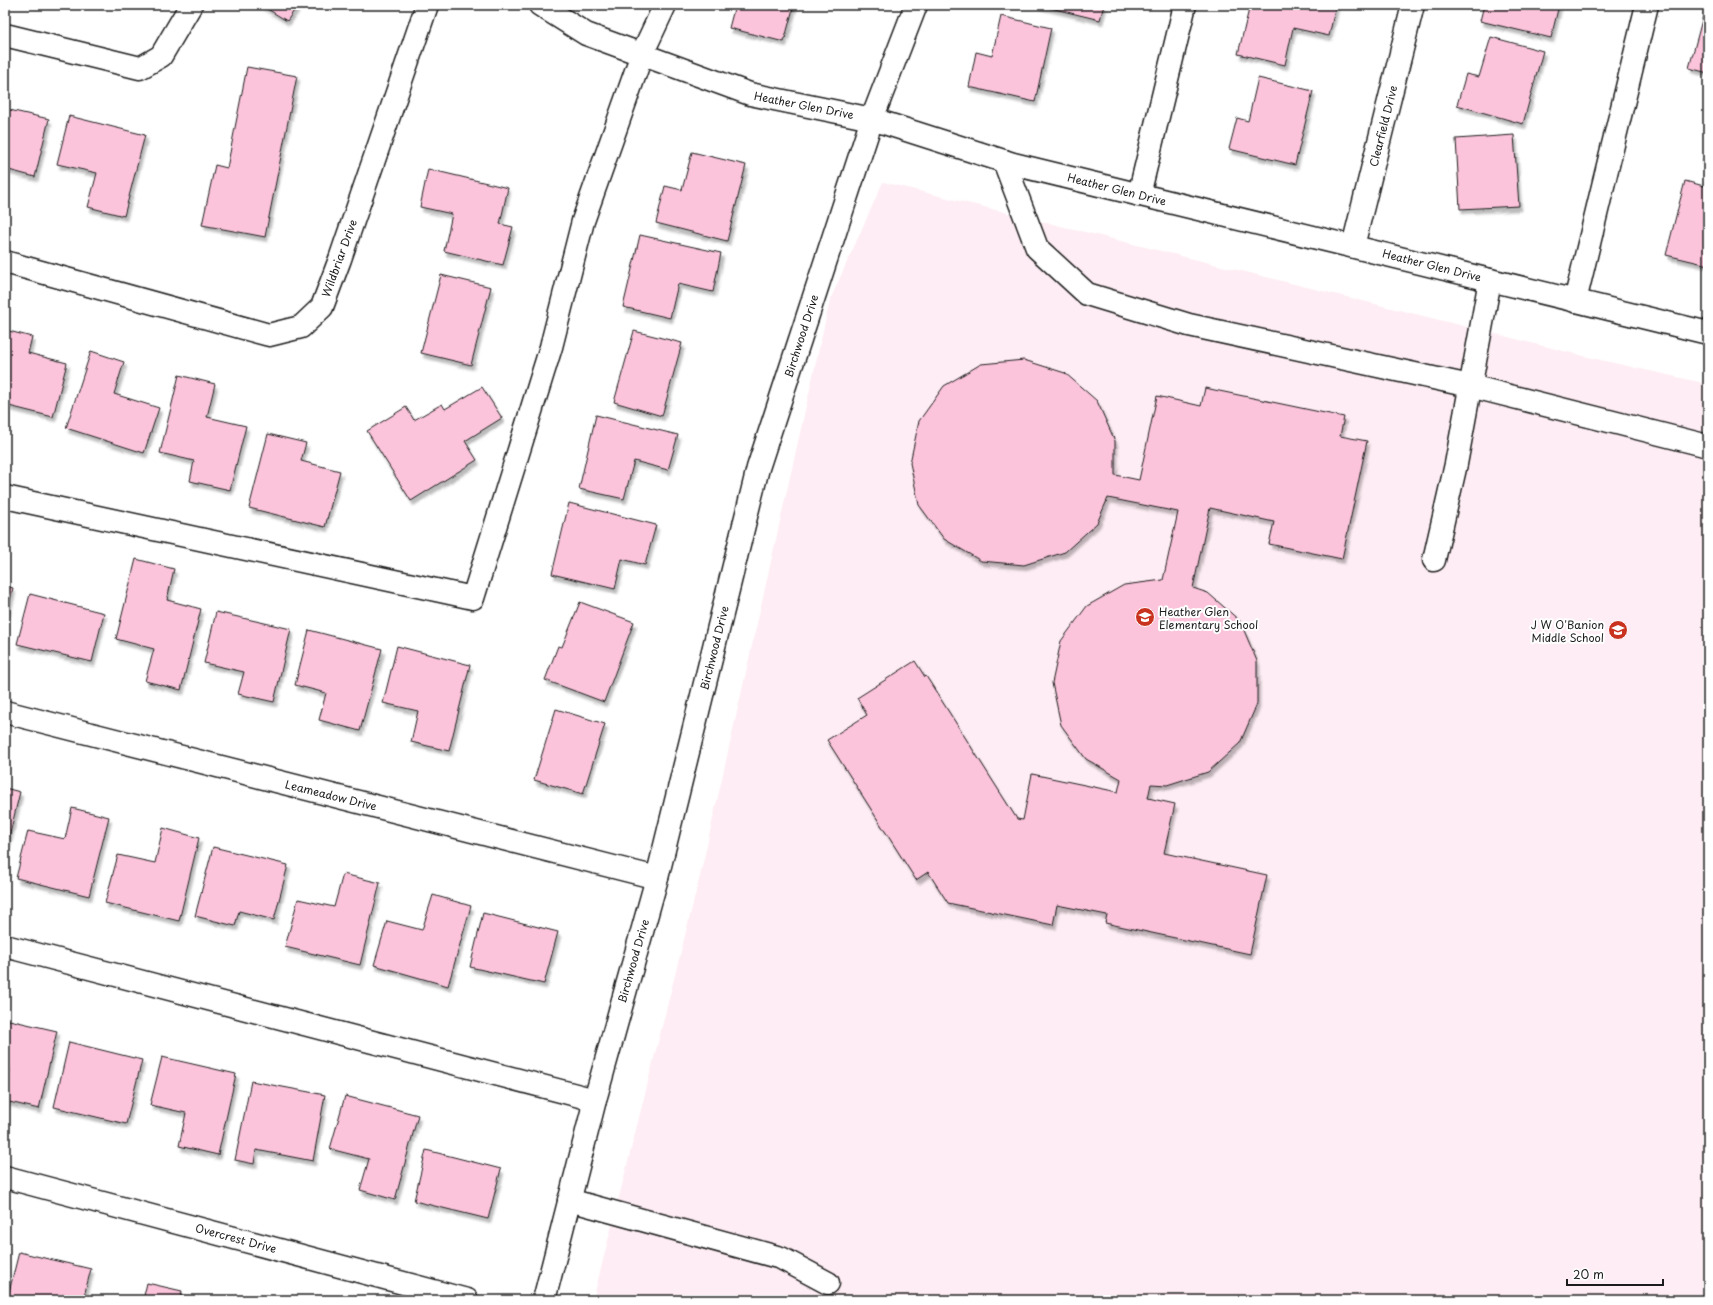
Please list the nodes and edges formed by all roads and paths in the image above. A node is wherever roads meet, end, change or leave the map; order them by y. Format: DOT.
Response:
graph roads {
  1 [pos="191,5"];
  2 [pos="427,5"];
  3 [pos="540,5"];
  4 [pos="665,5"];
  5 [pos="916,5"];
  6 [pos="1185,5"];
  7 [pos="1413,5"];
  8 [pos="1647,5"];
  9 [pos="5,35"];
  10 [pos="642,54"];
  11 [pos="872,118"];
  12 [pos="1004,161"];
  13 [pos="1139,195"];
  14 [pos="1353,246"];
  15 [pos="5,262"];
  16 [pos="1490,280"];
  17 [pos="1575,300"];
  18 [pos="1708,333"];
  19 [pos="1470,386"];
  20 [pos="1708,446"];
  21 [pos="5,497"];
  22 [pos="1434,560"];
  23 [pos="5,712"];
  24 [pos="657,878"];
  25 [pos="5,946"];
  26 [pos="595,1100"];
  27 [pos="5,1177"];
  28 [pos="569,1200"];
  29 [pos="828,1283"];
  30 [pos="467,1300"];
  31 [pos="544,1300"];
  1 -- 9 [label="street"];
  2 -- 15 [label="street, Wildbriar Drive"];
  3 -- 10 [label="street, Heather Glen Drive"];
  4 -- 10 [label="street"];
  5 -- 11 [label="street, Birchwood Drive"];
  6 -- 13 [label="street"];
  7 -- 14 [label="street, Clearfield Drive"];
  8 -- 17 [label="street"];
  10 -- 11 [label="street, Heather Glen Drive"];
  10 -- 21 [label="street"];
  11 -- 12 [label="street, Heather Glen Drive"];
  11 -- 24 [label="street, Birchwood Drive"];
  12 -- 13 [label="street, Heather Glen Drive"];
  12 -- 19 [label="street"];
  13 -- 14 [label="street, Heather Glen Drive"];
  14 -- 16 [label="street, Heather Glen Drive"];
  16 -- 17 [label="street, Heather Glen Drive"];
  16 -- 19 [label="street"];
  17 -- 18 [label="street, Heather Glen Drive"];
  19 -- 20 [label="street"];
  19 -- 22 [label="street"];
  23 -- 24 [label="street, Leameadow Drive"];
  24 -- 26 [label="street, Birchwood Drive"];
  25 -- 26 [label="street"];
  26 -- 28 [label="street, Birchwood Drive"];
  27 -- 30 [label="street, Overcrest Drive"];
  28 -- 29 [label="street"];
  28 -- 31 [label="street, Birchwood Drive"];
}
